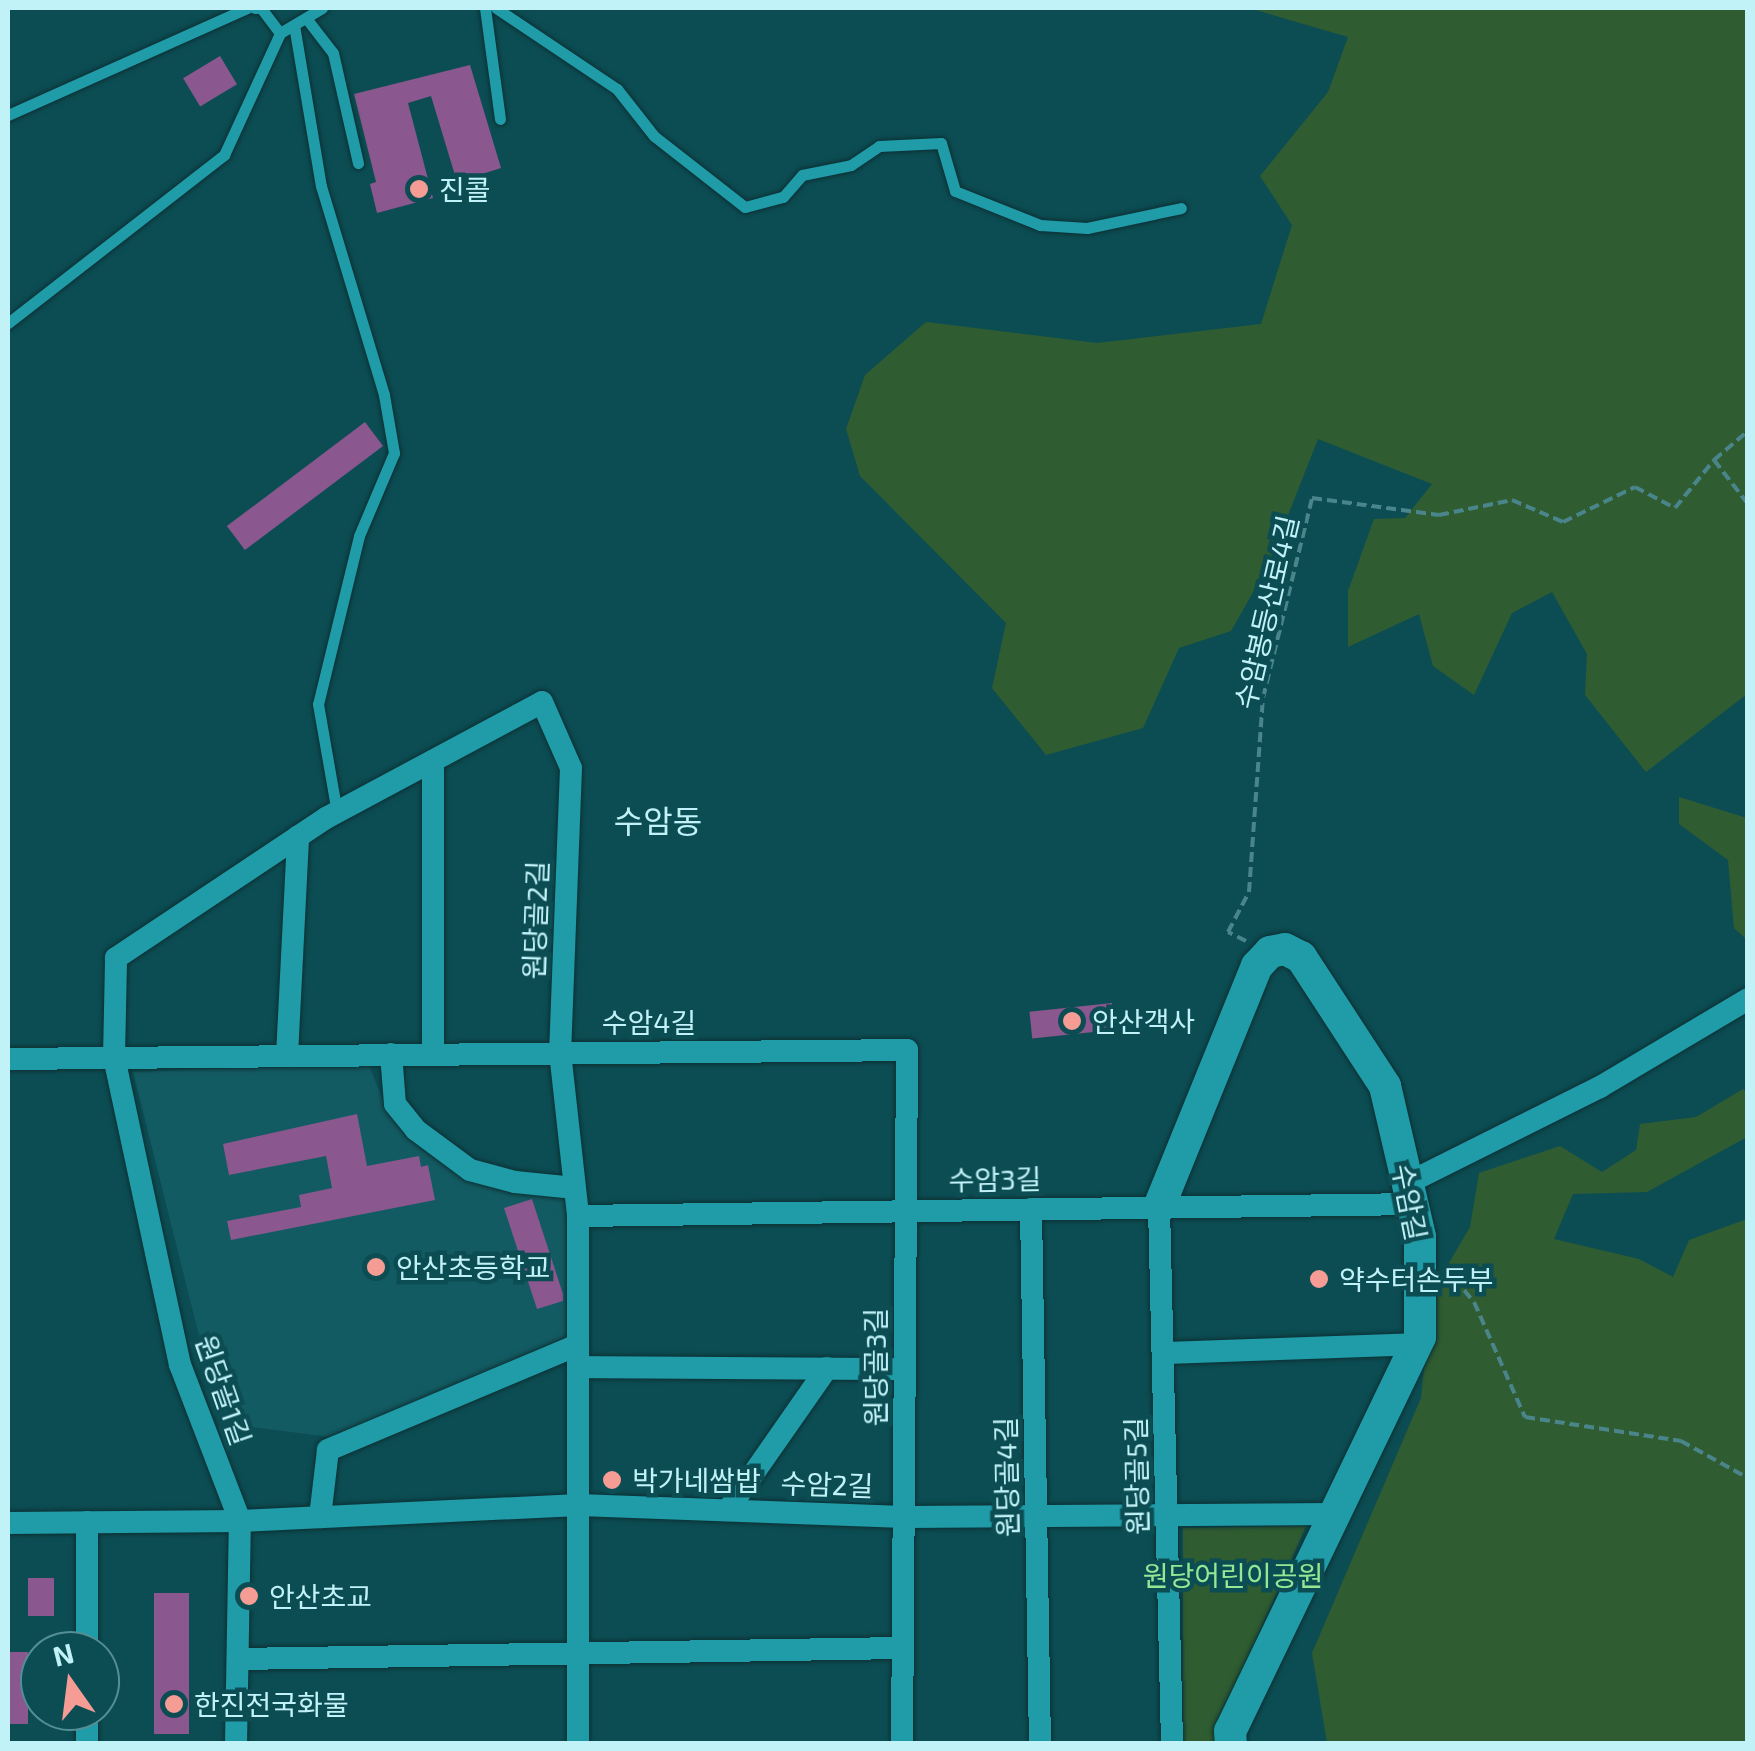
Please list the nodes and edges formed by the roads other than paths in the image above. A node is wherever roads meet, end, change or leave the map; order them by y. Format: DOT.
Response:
graph roads {
  1 [pos="248,8"];
  2 [pos="255,8"];
  3 [pos="322,8"];
  4 [pos="486,8"];
  5 [pos="496,8"];
  6 [pos="306,18"];
  7 [pos="294,25"];
  8 [pos="280,33"];
  9 [pos="8,115"];
  10 [pos="500,119"];
  11 [pos="358,163"];
  12 [pos="1181,208"];
  13 [pos="8,323"];
  14 [pos="433,760"];
  15 [pos="337,812"];
  16 [pos="298,836"];
  17 [pos="1748,999"];
  18 [pos="907,1050"];
  19 [pos="560,1052"];
  20 [pos="391,1054"];
  21 [pos="432,1054"];
  22 [pos="287,1056"];
  23 [pos="114,1058"];
  24 [pos="8,1059"];
  25 [pos="574,1188"];
  26 [pos="1410,1193"];
  27 [pos="1160,1207"];
  28 [pos="1032,1208"];
  29 [pos="906,1210"];
  30 [pos="578,1216"];
  31 [pos="1417,1344"];
  32 [pos="1163,1353"];
  33 [pos="578,1356"];
  34 [pos="827,1368"];
  35 [pos="905,1369"];
  36 [pos="579,1505"];
  37 [pos="728,1510"];
  38 [pos="1332,1514"];
  39 [pos="1166,1515"];
  40 [pos="1036,1516"];
  41 [pos="320,1517"];
  42 [pos="904,1517"];
  43 [pos="240,1521"];
  44 [pos="88,1522"];
  45 [pos="8,1524"];
  46 [pos="87,1631"];
  47 [pos="902,1648"];
  48 [pos="578,1652"];
  49 [pos="238,1659"];
  50 [pos="236,1744"];
  51 [pos="578,1744"];
  52 [pos="902,1744"];
  53 [pos="1040,1744"];
  54 [pos="1172,1744"];
  55 [pos="1232,1744"];
  1 -- 9 [label="lane"];
  2 -- 8 [label="lane"];
  3 -- 6 [label="lane"];
  4 -- 10 [label="lane"];
  5 -- 12 [label="lane"];
  6 -- 7 [label="lane"];
  6 -- 11 [label="lane"];
  7 -- 8 [label="lane"];
  7 -- 15 [label="lane"];
  8 -- 13 [label="lane"];
  14 -- 15 [label="street, 원당골2길"];
  14 -- 19 [label="street, 원당골2길"];
  14 -- 21 [label="street"];
  15 -- 16 [label="street, 원당골2길"];
  16 -- 22 [label="street"];
  16 -- 23 [label="street, 원당골2길"];
  17 -- 26 [label="street"];
  18 -- 19 [label="street, 수암4길"];
  18 -- 29 [label="street, 원당골3길"];
  19 -- 21 [label="street, 수암4길"];
  19 -- 25 [label="street, 원당골2길"];
  20 -- 21 [label="street, 수암4길"];
  20 -- 22 [label="street, 수암4길"];
  20 -- 25 [label="street"];
  22 -- 23 [label="street, 수암4길"];
  23 -- 24 [label="street, 수암4길"];
  23 -- 43 [label="street, 원당골1길"];
  25 -- 30 [label="street, 원당골2길"];
  26 -- 27 [label="street, 수암3길"];
  26 -- 27 [label="street, 수암길"];
  26 -- 31 [label="street, 수암길"];
  27 -- 28 [label="street, 수암3길"];
  27 -- 32 [label="street, 원당골5길"];
  28 -- 29 [label="street, 수암3길"];
  28 -- 40 [label="street, 원당골4길"];
  29 -- 30 [label="street, 수암3길"];
  29 -- 35 [label="street, 원당골3길"];
  30 -- 33 [label="street, 원당골2길"];
  31 -- 32 [label="street"];
  31 -- 38 [label="street, 수암길"];
  32 -- 39 [label="street, 원당골5길"];
  33 -- 34 [label="street"];
  33 -- 36 [label="street, 원당골2길"];
  33 -- 41 [label="street"];
  34 -- 35 [label="street"];
  34 -- 37 [label="street"];
  35 -- 42 [label="street, 원당골3길"];
  36 -- 37 [label="street, 수암2길"];
  36 -- 41 [label="street, 수암2길"];
  36 -- 48 [label="street, 원당골2길"];
  37 -- 42 [label="street, 수암2길"];
  38 -- 39 [label="street, 수암2길"];
  38 -- 55 [label="street, 수암길"];
  39 -- 40 [label="street, 수암2길"];
  39 -- 54 [label="street, 원당골5길"];
  40 -- 42 [label="street, 수암2길"];
  40 -- 53 [label="street, 원당골4길"];
  41 -- 43 [label="street, 수암2길"];
  42 -- 47 [label="street, 원당골3길"];
  43 -- 44 [label="street, 수암2길"];
  43 -- 49 [label="street, 원당골1길"];
  44 -- 45 [label="street, 수암2길"];
  44 -- 46 [label="street"];
  47 -- 48 [label="street"];
  47 -- 52 [label="street, 원당골3길"];
  48 -- 49 [label="street"];
  48 -- 51 [label="street, 원당골2길"];
  49 -- 50 [label="street, 원당골1길"];
}
